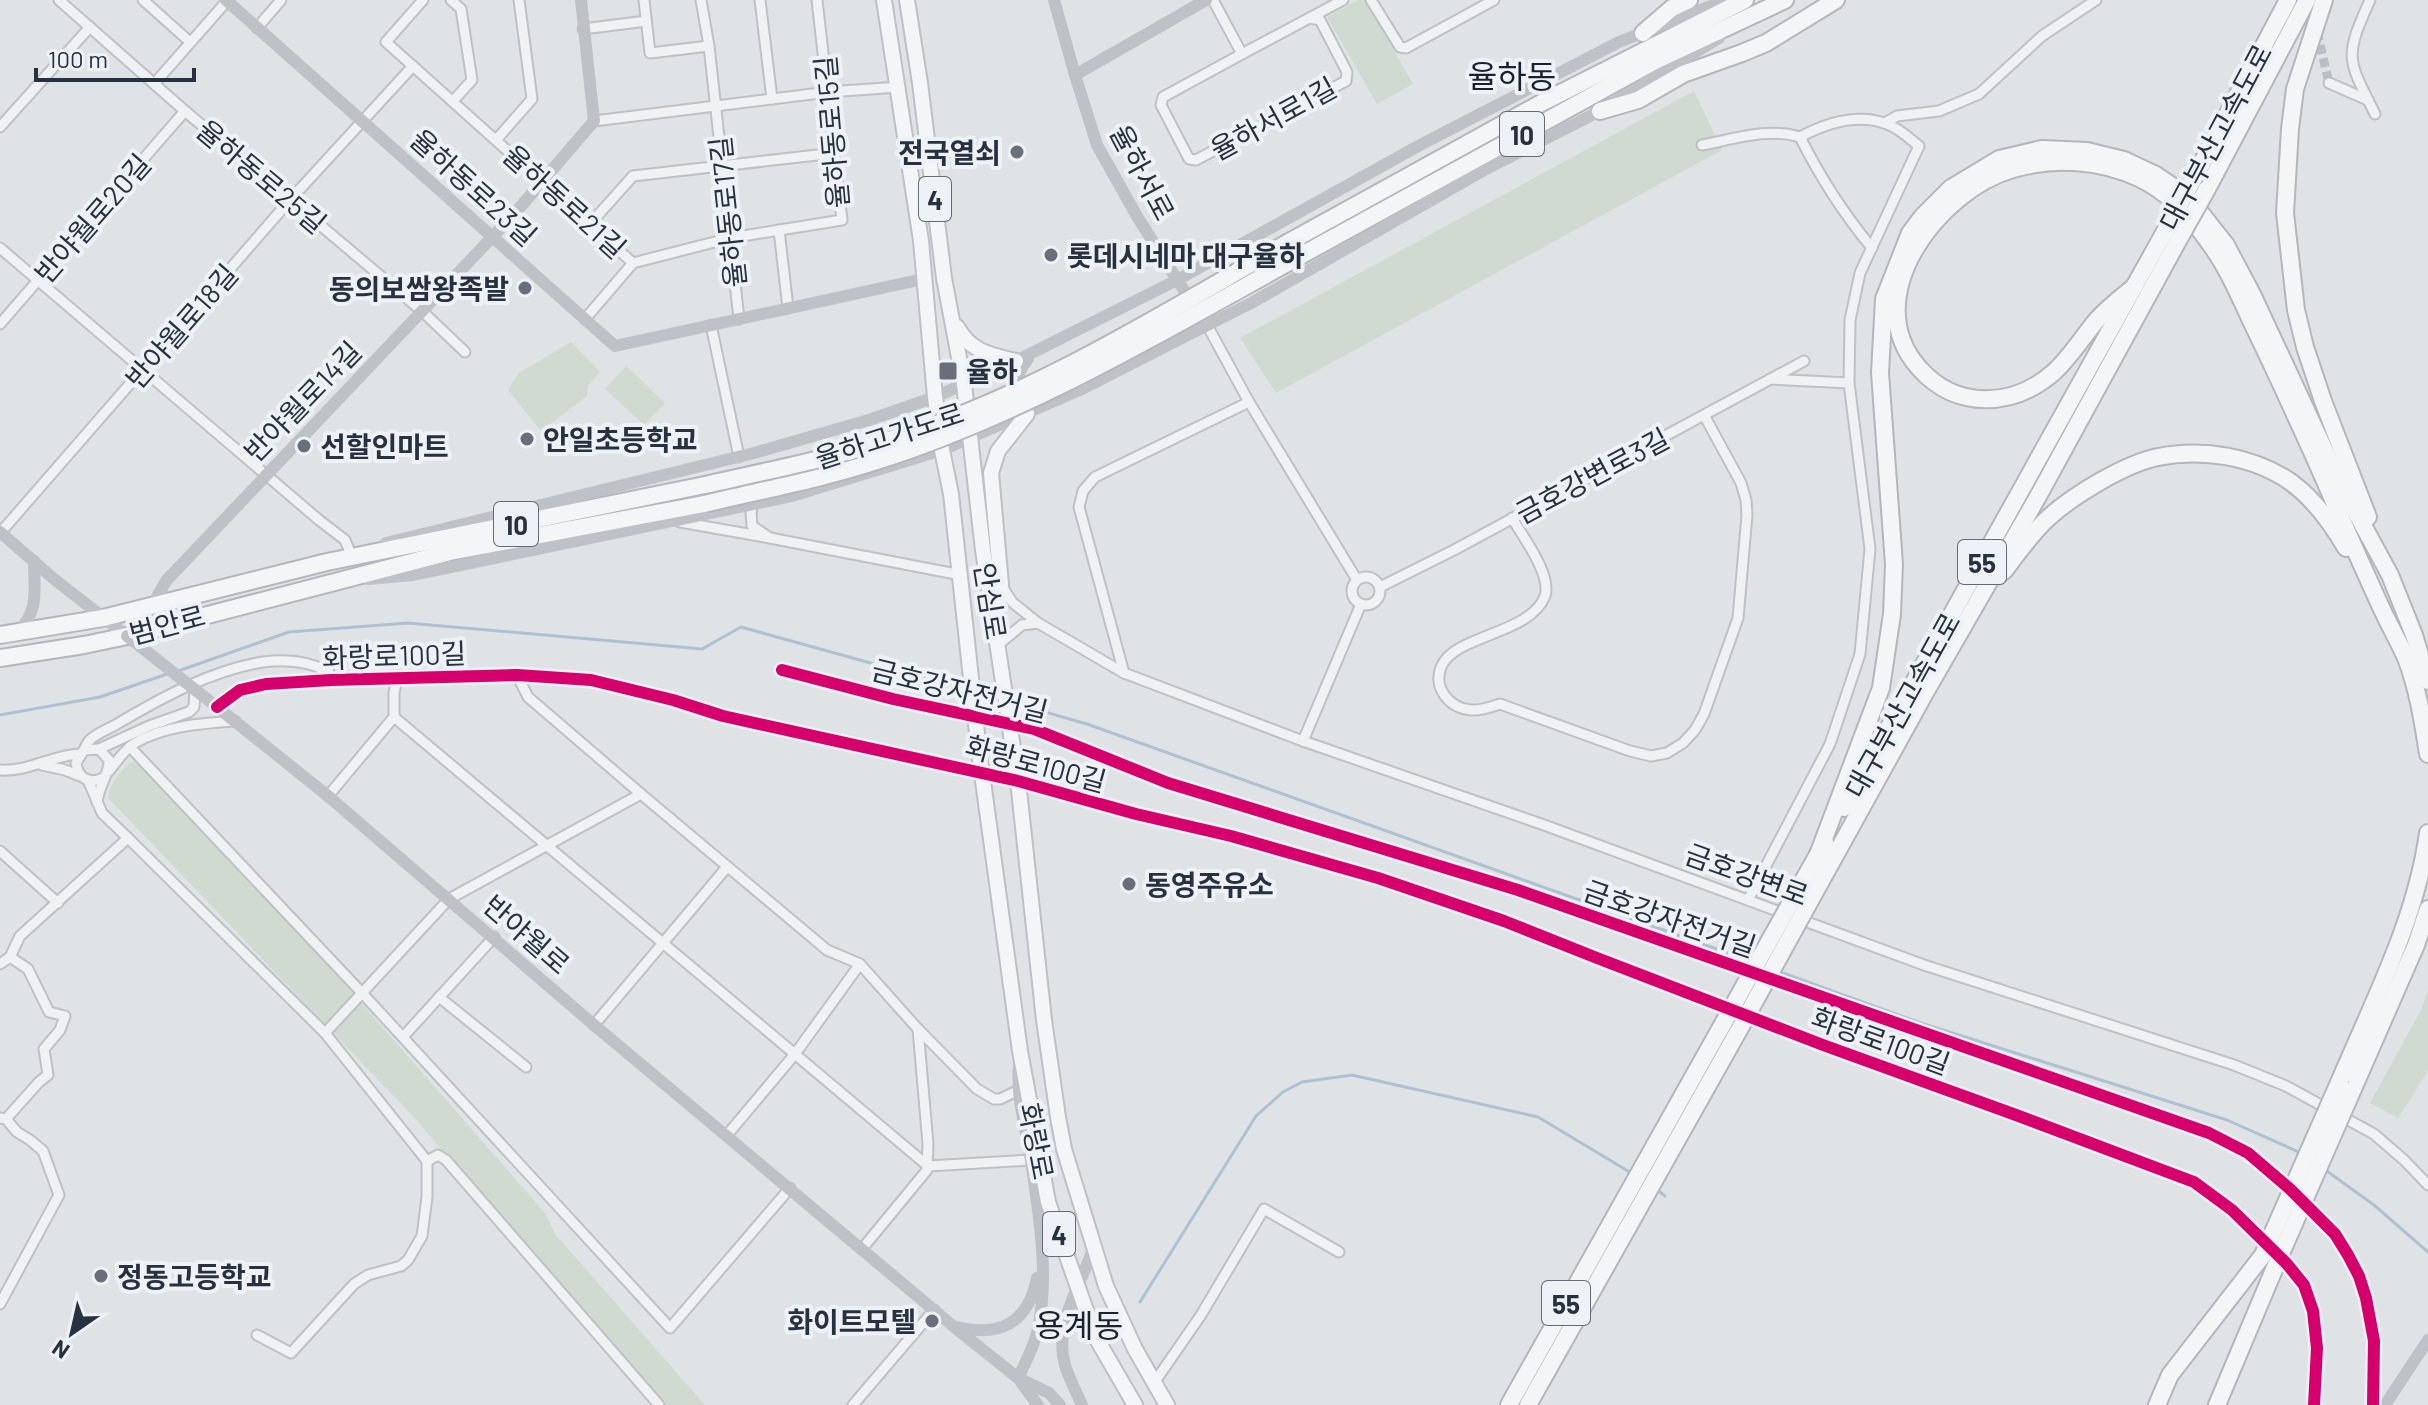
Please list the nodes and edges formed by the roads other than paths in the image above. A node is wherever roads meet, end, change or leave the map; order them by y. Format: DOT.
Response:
graph roads {
  1 [pos="59,0"];
  2 [pos="143,0"];
  3 [pos="227,0"];
  4 [pos="281,0"];
  5 [pos="423,0"];
  6 [pos="451,0"];
  7 [pos="519,0"];
  8 [pos="581,0"];
  9 [pos="644,0"];
  10 [pos="701,0"];
  11 [pos="760,0"];
  12 [pos="817,0"];
  13 [pos="884,0"];
  14 [pos="907,0"];
  15 [pos="1054,0"];
  16 [pos="1206,0"];
  17 [pos="1213,0"];
  18 [pos="1343,0"];
  19 [pos="1371,0"];
  20 [pos="1494,0"];
  21 [pos="1689,0"];
  22 [pos="1726,0"];
  23 [pos="1745,0"];
  24 [pos="1785,0"];
  25 [pos="1836,0"];
  26 [pos="2096,0"];
  27 [pos="2288,0"];
  28 [pos="2307,0"];
  29 [pos="2324,0"];
  30 [pos="2370,0"];
  31 [pos="1310,18"];
  32 [pos="1748,18"];
  33 [pos="646,21"];
  34 [pos="90,27"];
  35 [pos="257,28"];
  36 [pos="583,29"];
  37 [pos="1643,33"];
  38 [pos="190,42"];
  39 [pos="709,46"];
  40 [pos="1242,54"];
  41 [pos="413,66"];
  42 [pos="1075,75"];
  43 [pos="2329,83"];
  44 [pos="154,84"];
  45 [pos="899,87"];
  46 [pos="828,92"];
  47 [pos="772,99"];
  48 [pos="2368,100"];
  49 [pos="453,101"];
  50 [pos="715,106"];
  51 [pos="185,111"];
  52 [pos="1600,111"];
  53 [pos="2375,114"];
  54 [pos="594,121"];
  55 [pos="363,122"];
  56 [pos="1885,123"];
  57 [pos="0,127"];
  58 [pos="1800,137"];
  59 [pos="496,140"];
  60 [pos="1702,145"];
  61 [pos="835,153"];
  62 [pos="722,167"];
  63 [pos="542,181"];
  64 [pos="290,200"];
  65 [pos="590,224"];
  66 [pos="779,230"];
  67 [pos="2174,232"];
  68 [pos="493,237"];
  69 [pos="730,238"];
  70 [pos="0,248"];
  71 [pos="1872,248"];
  72 [pos="1294,249"];
  73 [pos="633,263"];
  74 [pos="923,279"];
  75 [pos="38,280"];
  76 [pos="1177,280"];
  77 [pos="2135,286"];
  78 [pos="788,308"];
  79 [pos="422,311"];
  80 [pos="950,315"];
  81 [pos="585,319"];
  82 [pos="739,319"];
  83 [pos="0,324"];
  84 [pos="711,325"];
  85 [pos="1207,325"];
  86 [pos="1036,351"];
  87 [pos="465,352"];
  88 [pos="1016,361"];
  89 [pos="1804,361"];
  90 [pos="143,369"];
  91 [pos="1770,379"];
  92 [pos="1849,383"];
  93 [pos="965,391"];
  94 [pos="935,397"];
  95 [pos="1249,402"];
  96 [pos="1027,414"];
  97 [pos="1704,415"];
  98 [pos="867,420"];
  99 [pos="971,437"];
  100 [pos="942,450"];
  101 [pos="739,457"];
  102 [pos="873,470"];
  103 [pos="266,473"];
  104 [pos="753,504"];
  105 [pos="1512,518"];
  106 [pos="673,521"];
  107 [pos="0,532"];
  108 [pos="770,538"];
  109 [pos="350,552"];
  110 [pos="34,561"];
  111 [pos="327,562"];
  112 [pos="961,575"];
  113 [pos="2390,575"];
  114 [pos="1357,580"];
  115 [pos="333,581"];
  116 [pos="1001,584"];
  117 [pos="1380,587"];
  118 [pos="153,604"];
  119 [pos="1361,604"];
  120 [pos="2381,606"];
  121 [pos="103,618"];
  122 [pos="1038,623"];
  123 [pos="995,626"];
  124 [pos="7,634"];
  125 [pos="127,636"];
  126 [pos="998,645"];
  127 [pos="0,658"];
  128 [pos="1124,673"];
  129 [pos="517,675"];
  130 [pos="397,678"];
  131 [pos="331,680"];
  132 [pos="2428,681"];
  133 [pos="195,689"];
  134 [pos="1925,693"];
  135 [pos="217,707"];
  136 [pos="394,717"];
  137 [pos="235,721"];
  138 [pos="1303,741"];
  139 [pos="130,747"];
  140 [pos="99,749"];
  141 [pos="82,752"];
  142 [pos="2428,754"];
  143 [pos="42,765"];
  144 [pos="0,770"];
  145 [pos="982,772"];
  146 [pos="106,774"];
  147 [pos="85,779"];
  148 [pos="1018,781"];
  149 [pos="641,794"];
  150 [pos="328,796"];
  151 [pos="97,805"];
  152 [pos="2428,833"];
  153 [pos="128,838"];
  154 [pos="546,844"];
  155 [pos="1819,852"];
  156 [pos="2,857"];
  157 [pos="727,867"];
  158 [pos="449,899"];
  159 [pos="1802,899"];
  160 [pos="1748,900"];
  161 [pos="58,903"];
  162 [pos="2428,909"];
  163 [pos="494,937"];
  164 [pos="664,943"];
  165 [pos="10,957"];
  166 [pos="0,964"];
  167 [pos="860,964"];
  168 [pos="363,994"];
  169 [pos="439,997"];
  170 [pos="594,1025"];
  171 [pos="918,1029"];
  172 [pos="325,1033"];
  173 [pos="403,1037"];
  174 [pos="1020,1051"];
  175 [pos="795,1054"];
  176 [pos="526,1067"];
  177 [pos="2347,1084"];
  178 [pos="1017,1091"];
  179 [pos="3,1118"];
  180 [pos="727,1135"];
  181 [pos="1031,1160"];
  182 [pos="427,1161"];
  183 [pos="928,1166"];
  184 [pos="2428,1185"];
  185 [pos="790,1188"];
  186 [pos="1630,1205"];
  187 [pos="1094,1246"];
  188 [pos="862,1249"];
  189 [pos="1041,1252"];
  190 [pos="1339,1252"];
  191 [pos="2270,1260"];
  192 [pos="1078,1286"];
  193 [pos="0,1304"];
  194 [pos="934,1310"];
  195 [pos="953,1326"];
  196 [pos="257,1335"];
  197 [pos="2428,1340"];
  198 [pos="1018,1378"];
  199 [pos="1154,1383"];
  200 [pos="859,1403"];
  201 [pos="659,1405"];
  202 [pos="1038,1405"];
  203 [pos="1060,1405"];
  204 [pos="1082,1405"];
  205 [pos="1135,1405"];
  206 [pos="1167,1405"];
  207 [pos="1509,1405"];
  208 [pos="1528,1405"];
  209 [pos="2157,1405"];
  210 [pos="2217,1405"];
  211 [pos="2314,1405"];
  212 [pos="2385,1405"];
  1 -- 34 [label="street, 율하동로25길"];
  2 -- 38 [label="street"];
  3 -- 35 [label="main road, 율하동로23길"];
  3 -- 38 [label="street"];
  4 -- 35 [label="street"];
  5 -- 41 [label="street, 율하동로21길"];
  6 -- 49 [label="street"];
  7 -- 59 [label="street, 율하동로21길"];
  8 -- 36 [label="main road"];
  9 -- 33 [label="street"];
  10 -- 39 [label="street, 율하동로17길"];
  11 -- 47 [label="street"];
  12 -- 46 [label="street, 율하동로15길"];
  13 -- 45 [label="main road, 안심로 / 4"];
  14 -- 80 [label="main road, 안심로 / 4"];
  15 -- 42 [label="main road, 율하서로"];
  16 -- 42 [label="main road"];
  17 -- 40 [label="street"];
  18 -- 31 [label="street, 율하서로1길"];
  19 -- 20 [label="street"];
  21 -- 37 [label="highway"];
  22 -- 37 [label="main road"];
  23 -- 72 [label="highway, 율하고가도로 / 10"];
  24 -- 32 [label="highway, 10"];
  25 -- 52 [label="highway"];
  26 -- 56 [label="street"];
  27 -- 67 [label="highway, 대구부산고속도로 / 55, bridge"];
  28 -- 67 [label="highway, 대구부산고속도로 / 55, bridge"];
  29 -- 113 [label="highway"];
  30 -- 48 [label="street"];
  31 -- 40 [label="street, 율하서로1길"];
  31 -- 40 [label="street, 율하서로1길"];
  32 -- 52 [label="main road"];
  32 -- 72 [label="highway, 율하고가도로 / 10"];
  33 -- 36 [label="street"];
  33 -- 39 [label="street"];
  34 -- 44 [label="street, 율하동로25길"];
  34 -- 57 [label="street"];
  35 -- 55 [label="main road, 율하동로23길"];
  36 -- 54 [label="main road"];
  37 -- 76 [label="main road"];
  38 -- 44 [label="street"];
  39 -- 50 [label="street, 율하동로17길"];
  41 -- 49 [label="street, 율하동로21길"];
  41 -- 55 [label="street, 반야월로18길"];
  42 -- 76 [label="main road, 율하서로"];
  43 -- 48 [label="street"];
  44 -- 51 [label="street, 율하동로25길"];
  45 -- 46 [label="street, 율하동로17길"];
  45 -- 74 [label="main road, 안심로 / 4"];
  46 -- 47 [label="street, 율하동로17길"];
  46 -- 61 [label="street, 율하동로15길"];
  47 -- 50 [label="street, 율하동로17길"];
  48 -- 53 [label="street"];
  49 -- 59 [label="street, 율하동로21길"];
  50 -- 54 [label="street"];
  50 -- 62 [label="street, 율하동로17길"];
  51 -- 64 [label="street, 율하동로25길"];
  51 -- 75 [label="street, 반야월로20길"];
  52 -- 85 [label="main road"];
  54 -- 63 [label="main road, 반야월로14길"];
  55 -- 64 [label="street, 반야월로18길"];
  55 -- 68 [label="main road, 율하동로23길"];
  56 -- 58 [label="street"];
  56 -- 71 [label="street"];
  58 -- 60 [label="street"];
  58 -- 71 [label="street"];
  59 -- 63 [label="street, 율하동로21길"];
  61 -- 62 [label="street"];
  61 -- 66 [label="street, 율하동로15길"];
  62 -- 65 [label="street"];
  62 -- 69 [label="street, 율하동로17길"];
  63 -- 65 [label="street, 율하동로21길"];
  63 -- 68 [label="main road, 반야월로14길"];
  64 -- 79 [label="street, 율하동로25길"];
  64 -- 90 [label="street, 반야월로18길"];
  65 -- 73 [label="street, 율하동로21길"];
  66 -- 69 [label="street"];
  66 -- 78 [label="street"];
  67 -- 77 [label="highway, 대구부산고속도로 / 55"];
  67 -- 134 [label="highway, 대구부산고속도로 / 55"];
  68 -- 79 [label="main road, 반야월로14길"];
  68 -- 81 [label="main road, 율하동로23길"];
  69 -- 73 [label="street"];
  69 -- 82 [label="street, 율하동로17길"];
  70 -- 75 [label="street"];
  71 -- 92 [label="street"];
  72 -- 111 [label="highway, 율하고가도로 / 10, bridge"];
  72 -- 115 [label="highway, 율하고가도로 / 10, bridge"];
  73 -- 81 [label="street"];
  74 -- 78 [label="main road, 율하동로23길"];
  74 -- 94 [label="main road, 안심로 / 4"];
  75 -- 83 [label="street, 반야월로20길"];
  75 -- 90 [label="street"];
  76 -- 85 [label="main road, 율하서로"];
  76 -- 86 [label="main road"];
  77 -- 120 [label="highway"];
  77 -- 155 [label="highway, 대구부산고속도로 / 55"];
  78 -- 82 [label="main road, 율하동로23길"];
  79 -- 87 [label="street, 율하동로25길"];
  79 -- 103 [label="main road, 반야월로14길"];
  80 -- 88 [label="main road"];
  80 -- 93 [label="main road, 안심로 / 4"];
  81 -- 84 [label="main road, 율하동로23길"];
  82 -- 84 [label="main road, 율하동로23길"];
  84 -- 101 [label="street"];
  85 -- 95 [label="street"];
  85 -- 96 [label="main road"];
  86 -- 88 [label="main road"];
  86 -- 96 [label="main road"];
  88 -- 93 [label="main road"];
  89 -- 91 [label="street, 금호강변로3길"];
  90 -- 103 [label="street"];
  90 -- 107 [label="street, 반야월로18길"];
  91 -- 92 [label="street"];
  91 -- 97 [label="street, 금호강변로3길"];
  92 -- 160 [label="street"];
  93 -- 94 [label="main road"];
  93 -- 99 [label="main road, 안심로"];
  94 -- 98 [label="main road"];
  94 -- 100 [label="main road, 안심로 / 4"];
  95 -- 114 [label="street"];
  95 -- 128 [label="street"];
  96 -- 99 [label="main road"];
  96 -- 116 [label="main road"];
  97 -- 105 [label="street, 금호강변로3길"];
  97 -- 105 [label="street"];
  98 -- 101 [label="main road"];
  98 -- 102 [label="main road"];
  99 -- 100 [label="main road"];
  99 -- 123 [label="main road, 안심로"];
  100 -- 102 [label="main road"];
  100 -- 112 [label="main road, 안심로 / 4"];
  101 -- 109 [label="main road"];
  102 -- 104 [label="main road"];
  103 -- 109 [label="street"];
  103 -- 118 [label="main road, 반야월로14길"];
  104 -- 106 [label="main road"];
  104 -- 108 [label="street"];
  105 -- 117 [label="street, 금호강변로3길"];
  106 -- 108 [label="street"];
  106 -- 115 [label="main road"];
  107 -- 110 [label="main road, 반야월로"];
  108 -- 112 [label="street"];
  109 -- 111 [label="main road"];
  110 -- 121 [label="main road, 반야월로"];
  110 -- 124 [label="main road"];
  111 -- 118 [label="highway, 범안로 / 10"];
  112 -- 145 [label="main road, 안심로 / 4"];
  113 -- 132 [label="highway"];
  113 -- 155 [label="highway"];
  114 -- 117 [label="street"];
  114 -- 119 [label="street"];
  115 -- 125 [label="highway, 범안로 / 10"];
  116 -- 122 [label="street, 금호강변로"];
  116 -- 123 [label="main road"];
  117 -- 119 [label="street"];
  118 -- 121 [label="highway, 범안로 / 10"];
  119 -- 138 [label="street"];
  120 -- 134 [label="highway"];
  120 -- 142 [label="highway"];
  121 -- 124 [label="highway, 범안로 / 10"];
  121 -- 125 [label="main road, 반야월로"];
  122 -- 126 [label="street"];
  122 -- 128 [label="street, 금호강변로"];
  123 -- 126 [label="main road, 안심로"];
  125 -- 127 [label="highway, 범안로 / 10"];
  125 -- 133 [label="main road, 반야월로, bridge"];
  126 -- 148 [label="main road, 안심로"];
  128 -- 138 [label="street, 금호강변로"];
  129 -- 130 [label="street, 화랑로100길"];
  129 -- 145 [label="street, 화랑로100길"];
  129 -- 149 [label="street"];
  130 -- 131 [label="street, 화랑로100길"];
  130 -- 136 [label="street"];
  131 -- 135 [label="street, 화랑로100길"];
  131 -- 141 [label="street"];
  133 -- 135 [label="main road, 반야월로, bridge"];
  133 -- 140 [label="street"];
  134 -- 159 [label="highway, 대구부산고속도로 / 55"];
  135 -- 137 [label="main road, 반야월로"];
  136 -- 150 [label="street"];
  136 -- 154 [label="street"];
  137 -- 139 [label="street"];
  137 -- 150 [label="main road, 반야월로"];
  138 -- 160 [label="street, 금호강변로"];
  139 -- 146 [label="street"];
  139 -- 168 [label="street"];
  140 -- 141 [label="street"];
  140 -- 146 [label="street"];
  141 -- 143 [label="street"];
  141 -- 147 [label="street"];
  143 -- 144 [label="street"];
  143 -- 147 [label="street"];
  145 -- 148 [label="street, 화랑로100길"];
  145 -- 174 [label="main road, 안심로 / 4"];
  146 -- 147 [label="street"];
  146 -- 151 [label="street"];
  147 -- 151 [label="street"];
  148 -- 187 [label="main road, 안심로"];
  148 -- 211 [label="street, 화랑로100길"];
  149 -- 154 [label="street"];
  149 -- 157 [label="street"];
  150 -- 158 [label="main road, 반야월로"];
  151 -- 153 [label="street"];
  152 -- 177 [label="highway"];
  153 -- 161 [label="street"];
  153 -- 172 [label="street"];
  154 -- 158 [label="street"];
  154 -- 164 [label="street"];
  155 -- 159 [label="highway, 대구부산고속도로 / 55"];
  156 -- 161 [label="street"];
  157 -- 164 [label="street"];
  157 -- 167 [label="street"];
  158 -- 163 [label="main road, 반야월로"];
  158 -- 168 [label="street"];
  159 -- 186 [label="highway, 대구부산고속도로 / 55, bridge"];
  160 -- 184 [label="street, 금호강변로"];
  161 -- 165 [label="street"];
  162 -- 177 [label="highway"];
  163 -- 169 [label="street"];
  163 -- 170 [label="main road, 반야월로"];
  164 -- 170 [label="street"];
  164 -- 175 [label="street"];
  165 -- 166 [label="street"];
  165 -- 179 [label="street"];
  167 -- 171 [label="street"];
  167 -- 175 [label="street"];
  168 -- 172 [label="street"];
  168 -- 173 [label="street"];
  169 -- 173 [label="street"];
  169 -- 176 [label="street"];
  170 -- 180 [label="main road, 반야월로"];
  171 -- 178 [label="street"];
  171 -- 183 [label="street"];
  172 -- 182 [label="street"];
  173 -- 185 [label="street"];
  174 -- 178 [label="main road"];
  174 -- 192 [label="main road, 화랑로 / 4"];
  175 -- 180 [label="street"];
  175 -- 183 [label="street"];
  177 -- 191 [label="highway, bridge"];
  178 -- 181 [label="main road"];
  179 -- 193 [label="street"];
  180 -- 185 [label="main road, 반야월로"];
  181 -- 183 [label="street"];
  181 -- 189 [label="main road"];
  182 -- 196 [label="street"];
  182 -- 201 [label="street"];
  183 -- 188 [label="street"];
  185 -- 188 [label="main road, 반야월로"];
  186 -- 207 [label="highway, 대구부산고속도로 / 55"];
  186 -- 208 [label="highway, 대구부산고속도로 / 55"];
  187 -- 192 [label="main road"];
  187 -- 199 [label="main road"];
  188 -- 194 [label="main road, 반야월로"];
  189 -- 195 [label="main road"];
  189 -- 198 [label="main road"];
  190 -- 199 [label="street"];
  191 -- 209 [label="highway"];
  191 -- 210 [label="highway"];
  192 -- 204 [label="main road"];
  192 -- 205 [label="main road, 화랑로 / 4"];
  194 -- 195 [label="main road, 반야월로"];
  194 -- 200 [label="street"];
  195 -- 198 [label="main road, 반야월로"];
  197 -- 212 [label="main road"];
  198 -- 202 [label="main road"];
  198 -- 203 [label="main road"];
  199 -- 206 [label="main road"];
}
